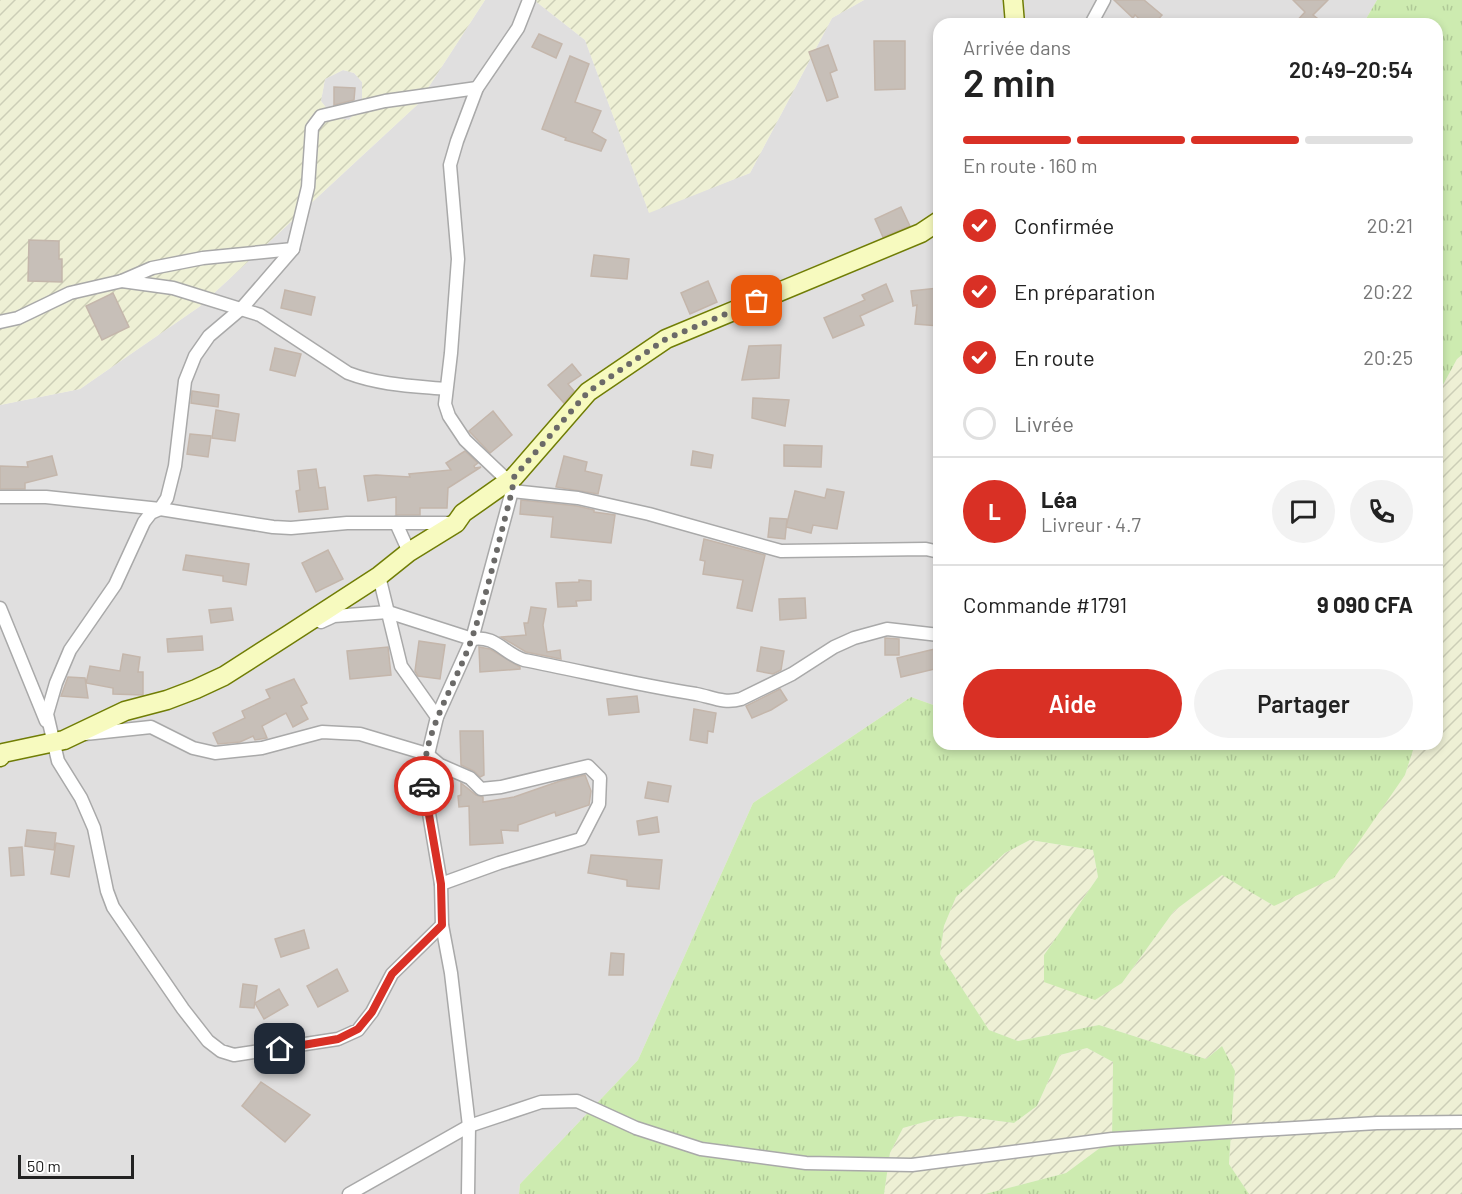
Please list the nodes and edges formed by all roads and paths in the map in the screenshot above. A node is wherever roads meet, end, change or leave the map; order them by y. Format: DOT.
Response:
graph roads {
  1 [pos="529,0"];
  2 [pos="1013,0"];
  3 [pos="1104,0"];
  4 [pos="1014,18"];
  5 [pos="1094,18"];
  6 [pos="477,88"];
  7 [pos="933,225"];
  8 [pos="293,249"];
  9 [pos="122,281"];
  10 [pos="242,308"];
  11 [pos="0,322"];
  12 [pos="446,389"];
  13 [pos="511,483"];
  14 [pos="0,497"];
  15 [pos="160,509"];
  16 [pos="396,523"];
  17 [pos="456,523"];
  18 [pos="933,551"];
  19 [pos="409,552"];
  20 [pos="379,576"];
  21 [pos="0,608"];
  22 [pos="388,612"];
  23 [pos="288,635"];
  24 [pos="933,636"];
  25 [pos="472,639"];
  26 [pos="437,717"];
  27 [pos="59,741"];
  28 [pos="426,754"];
  29 [pos="0,757"];
  30 [pos="441,884"];
  31 [pos="442,925"];
  32 [pos="1462,1122"];
  33 [pos="469,1126"];
  34 [pos="349,1194"];
  35 [pos="468,1194"];
  1 -- 6 [label="street"];
  2 -- 4 [label="main road"];
  3 -- 5 [label="street"];
  6 -- 8 [label="street"];
  6 -- 12 [label="street"];
  7 -- 13 [label="main road"];
  8 -- 9 [label="street"];
  8 -- 10 [label="street"];
  9 -- 10 [label="street"];
  9 -- 11 [label="street"];
  10 -- 12 [label="street"];
  10 -- 15 [label="street"];
  12 -- 13 [label="street"];
  13 -- 17 [label="main road"];
  13 -- 18 [label="street"];
  13 -- 25 [label="street"];
  14 -- 15 [label="street"];
  15 -- 16 [label="street"];
  15 -- 27 [label="street"];
  16 -- 17 [label="street"];
  16 -- 19 [label="street"];
  17 -- 19 [label="main road"];
  19 -- 20 [label="main road"];
  20 -- 22 [label="street"];
  20 -- 23 [label="main road"];
  21 -- 27 [label="street"];
  22 -- 23 [label="street"];
  22 -- 25 [label="street"];
  22 -- 26 [label="street"];
  23 -- 27 [label="main road"];
  24 -- 25 [label="street"];
  25 -- 26 [label="street"];
  26 -- 28 [label="street"];
  27 -- 28 [label="street"];
  27 -- 29 [label="main road"];
  27 -- 31 [label="street"];
  28 -- 30 [label="street"];
  28 -- 30 [label="street"];
  30 -- 31 [label="street"];
  31 -- 33 [label="street"];
  32 -- 33 [label="street"];
  33 -- 34 [label="street"];
  33 -- 35 [label="street"];
}
